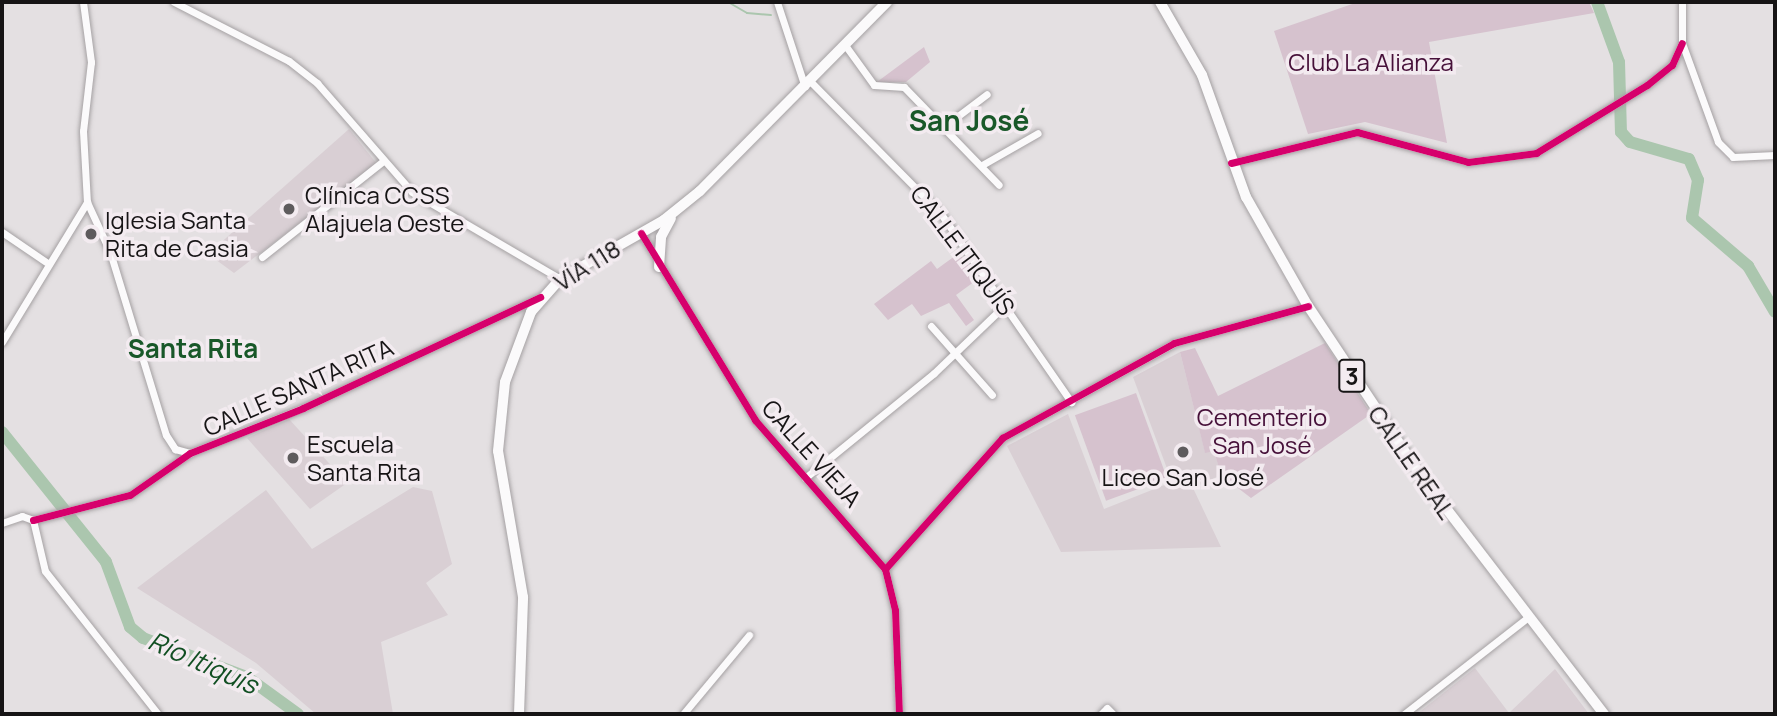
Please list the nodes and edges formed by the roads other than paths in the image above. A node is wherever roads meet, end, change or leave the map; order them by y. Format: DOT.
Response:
graph roads {
  1 [pos="83,2"];
  2 [pos="174,2"];
  3 [pos="777,2"];
  4 [pos="887,2"];
  5 [pos="1682,2"];
  6 [pos="1162,3"];
  7 [pos="1682,43"];
  8 [pos="845,45"];
  9 [pos="1672,65"];
  10 [pos="1691,74"];
  11 [pos="808,84"];
  12 [pos="987,94"];
  13 [pos="946,125"];
  14 [pos="1038,132"];
  15 [pos="1775,155"];
  16 [pos="382,162"];
  17 [pos="1231,163"];
  18 [pos="982,165"];
  19 [pos="999,184"];
  20 [pos="87,202"];
  21 [pos="674,214"];
  22 [pos="641,233"];
  23 [pos="3,235"];
  24 [pos="262,257"];
  25 [pos="46,262"];
  26 [pos="659,267"];
  27 [pos="559,279"];
  28 [pos="540,297"];
  29 [pos="1006,304"];
  30 [pos="1308,306"];
  31 [pos="931,326"];
  32 [pos="2,342"];
  33 [pos="952,350"];
  34 [pos="992,395"];
  35 [pos="1071,402"];
  36 [pos="190,453"];
  37 [pos="806,478"];
  38 [pos="33,520"];
  39 [pos="2,523"];
  40 [pos="885,569"];
  41 [pos="1528,617"];
  42 [pos="750,635"];
  43 [pos="158,714"];
  44 [pos="519,714"];
  45 [pos="683,714"];
  46 [pos="899,714"];
  47 [pos="1404,714"];
  48 [pos="1604,714"];
  1 -- 20 [label="street"];
  2 -- 16 [label="street"];
  3 -- 11 [label="street"];
  4 -- 8 [label="main road, VÍA 118"];
  5 -- 7 [label="street"];
  6 -- 17 [label="main road, CALLE REAL / 3"];
  7 -- 9 [label="street"];
  7 -- 10 [label="street"];
  8 -- 11 [label="main road, VÍA 118"];
  8 -- 13 [label="street"];
  9 -- 10 [label="street"];
  9 -- 17 [label="street"];
  10 -- 15 [label="street"];
  11 -- 21 [label="main road, VÍA 118"];
  11 -- 29 [label="street, CALLE ITIQUÍS"];
  12 -- 13 [label="street"];
  13 -- 18 [label="street"];
  14 -- 18 [label="street"];
  16 -- 24 [label="street"];
  16 -- 27 [label="street"];
  17 -- 30 [label="main road, CALLE REAL / 3"];
  18 -- 19 [label="street"];
  20 -- 25 [label="street"];
  20 -- 36 [label="street"];
  21 -- 22 [label="main road, VÍA 118"];
  21 -- 26 [label="main road"];
  22 -- 26 [label="street, CALLE VIEJA"];
  22 -- 27 [label="main road, VÍA 118"];
  23 -- 25 [label="street"];
  25 -- 32 [label="street"];
  26 -- 37 [label="street, CALLE VIEJA"];
  27 -- 28 [label="main road, VÍA 118"];
  28 -- 36 [label="street, CALLE SANTA RITA"];
  28 -- 44 [label="main road, VÍA 118"];
  29 -- 33 [label="street"];
  29 -- 35 [label="street, CALLE ITIQUÍS"];
  30 -- 35 [label="street"];
  30 -- 41 [label="main road, CALLE REAL / 3"];
  31 -- 33 [label="street"];
  33 -- 34 [label="street"];
  33 -- 37 [label="street"];
  35 -- 40 [label="street"];
  36 -- 38 [label="street, CALLE SANTA RITA"];
  37 -- 40 [label="street, CALLE VIEJA"];
  38 -- 39 [label="street, CALLE SANTA RITA"];
  38 -- 43 [label="street"];
  40 -- 46 [label="street, CALLE VIEJA"];
  41 -- 47 [label="street"];
  41 -- 48 [label="main road, CALLE REAL / 3"];
  42 -- 45 [label="street"];
}
